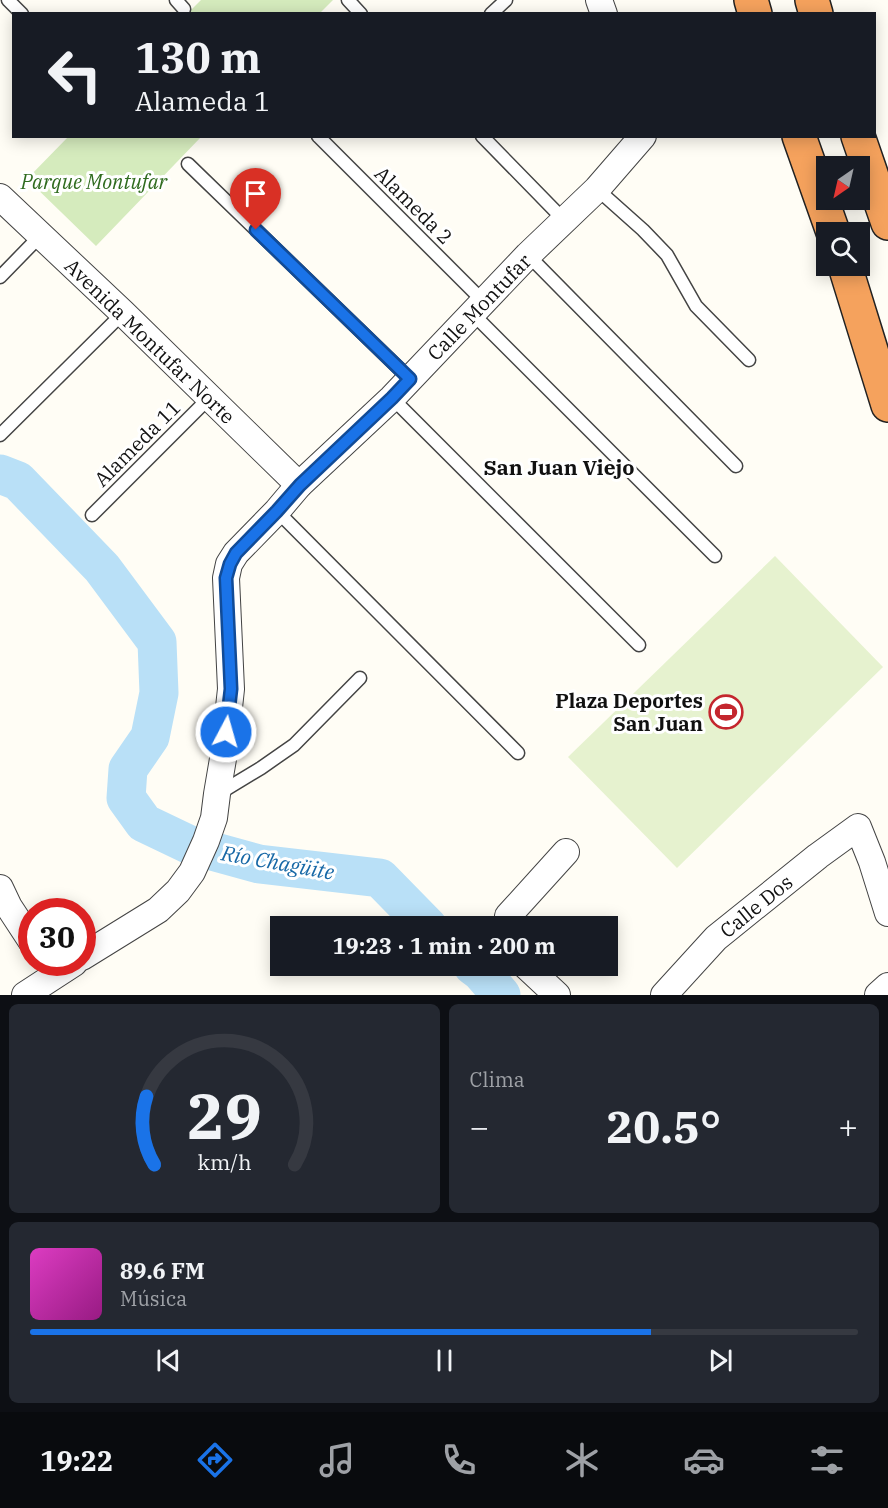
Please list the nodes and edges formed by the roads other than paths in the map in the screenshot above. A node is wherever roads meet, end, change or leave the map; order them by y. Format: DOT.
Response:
graph roads {
  1 [pos="8,0"];
  2 [pos="348,0"];
  3 [pos="506,0"];
  4 [pos="20,12"];
  5 [pos="359,12"];
  6 [pos="493,12"];
  7 [pos="320,138"];
  8 [pos="484,138"];
  9 [pos="641,138"];
  10 [pos="800,138"];
  11 [pos="859,138"];
  12 [pos="188,164"];
  13 [pos="597,189"];
  14 [pos="0,197"];
  15 [pos="564,220"];
  16 [pos="829,222"];
  17 [pos="888,223"];
  18 [pos="40,236"];
  19 [pos="528,255"];
  20 [pos="848,276"];
  21 [pos="0,277"];
  22 [pos="478,307"];
  23 [pos="123,313"];
  24 [pos="749,360"];
  25 [pos="410,379"];
  26 [pos="209,398"];
  27 [pos="392,398"];
  28 [pos="888,405"];
  29 [pos="0,435"];
  30 [pos="736,466"];
  31 [pos="300,485"];
  32 [pos="277,511"];
  33 [pos="92,515"];
  34 [pos="715,556"];
  35 [pos="639,645"];
  36 [pos="360,678"];
  37 [pos="518,753"];
  38 [pos="218,794"];
  39 [pos="566,852"];
  40 [pos="0,888"];
  41 [pos="888,913"];
  42 [pos="508,916"];
  43 [pos="18,921"];
  44 [pos="96,948"];
  45 [pos="48,976"];
  46 [pos="537,976"];
  47 [pos="888,986"];
  48 [pos="25,995"];
  49 [pos="557,995"];
  50 [pos="663,995"];
  51 [pos="878,995"];
  1 -- 4 [label="lane"];
  2 -- 5 [label="lane"];
  3 -- 6 [label="lane"];
  7 -- 22 [label="lane, Alameda 2"];
  8 -- 15 [label="lane"];
  9 -- 13 [label="street, Calle Montufar"];
  10 -- 16 [label="highway"];
  11 -- 17 [label="highway"];
  12 -- 25 [label="lane"];
  13 -- 15 [label="street, Calle Montufar"];
  13 -- 24 [label="lane"];
  14 -- 18 [label="street, Avenida Montufar Norte"];
  15 -- 19 [label="street, Calle Montufar"];
  18 -- 21 [label="lane"];
  18 -- 23 [label="street, Avenida Montufar Norte"];
  19 -- 22 [label="street, Calle Montufar"];
  19 -- 30 [label="lane"];
  20 -- 28 [label="highway"];
  22 -- 25 [label="street, Calle Montufar"];
  22 -- 34 [label="lane, Alameda 2"];
  23 -- 26 [label="street, Avenida Montufar Norte"];
  23 -- 29 [label="lane"];
  25 -- 27 [label="street, Calle Montufar"];
  26 -- 31 [label="street, Avenida Montufar Norte"];
  26 -- 33 [label="lane, Alameda 11"];
  27 -- 31 [label="street, Calle Montufar"];
  27 -- 35 [label="lane"];
  31 -- 32 [label="street, Calle Montufar"];
  32 -- 37 [label="lane"];
  32 -- 38 [label="street, Calle Montufar"];
  36 -- 38 [label="lane"];
  38 -- 44 [label="street, Calle Montufar"];
  39 -- 42 [label="street"];
  40 -- 43 [label="street"];
  41 -- 50 [label="street, Calle Dos"];
  45 -- 48 [label="street"];
  46 -- 49 [label="street"];
  47 -- 51 [label="street"];
}
